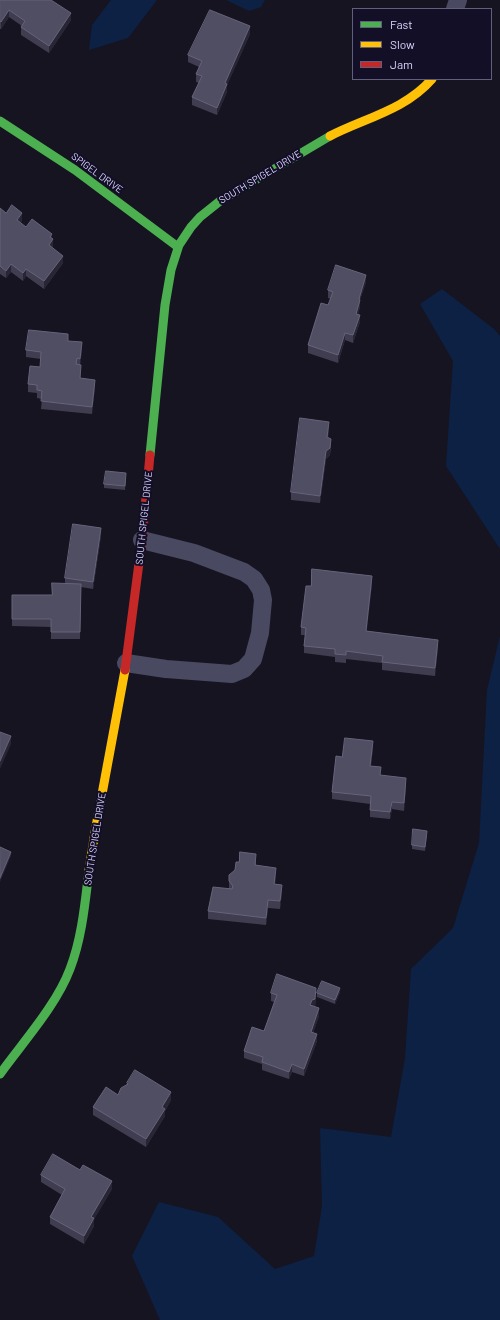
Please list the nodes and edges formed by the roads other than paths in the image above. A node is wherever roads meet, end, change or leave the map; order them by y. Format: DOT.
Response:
graph roads {
  1 [pos="431,80"];
  2 [pos="0,121"];
  3 [pos="178,247"];
  4 [pos="142,540"];
  5 [pos="126,663"];
  6 [pos="0,1074"];
  1 -- 3 [label="street, SOUTH SPIGEL DRIVE"];
  2 -- 3 [label="street, SPIGEL DRIVE"];
  3 -- 4 [label="street, SOUTH SPIGEL DRIVE"];
  4 -- 5 [label="street, SOUTH SPIGEL DRIVE"];
  4 -- 5 [label="street"];
  5 -- 6 [label="street, SOUTH SPIGEL DRIVE"];
}
